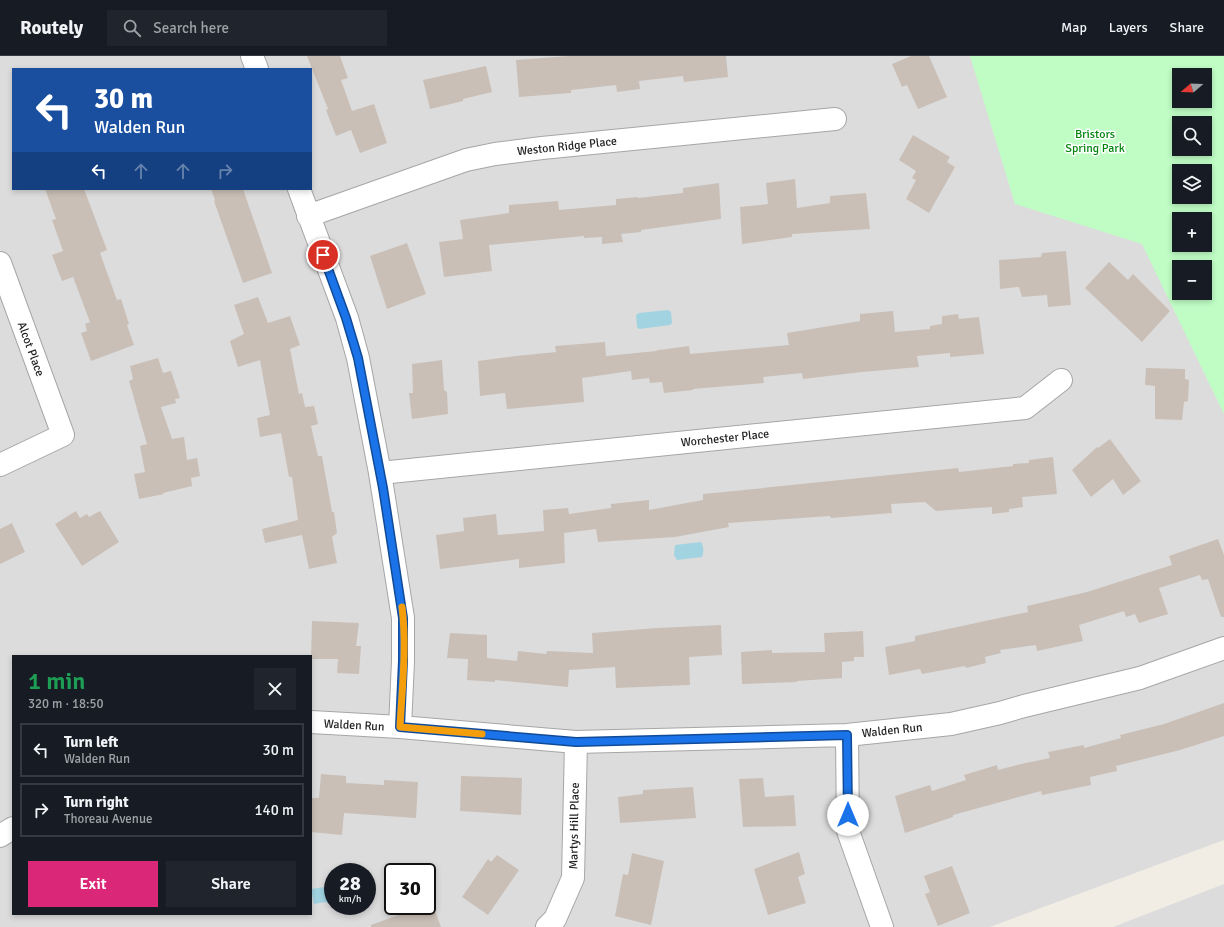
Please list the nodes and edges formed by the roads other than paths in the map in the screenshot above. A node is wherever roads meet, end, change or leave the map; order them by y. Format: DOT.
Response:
graph roads {
  1 [pos="252,56"];
  2 [pos="257,68"];
  3 [pos="835,119"];
  4 [pos="299,190"];
  5 [pos="308,216"];
  6 [pos="0,263"];
  7 [pos="1061,380"];
  8 [pos="0,465"];
  9 [pos="380,473"];
  10 [pos="1224,648"];
  11 [pos="312,722"];
  12 [pos="400,727"];
  13 [pos="847,735"];
  14 [pos="576,742"];
  15 [pos="12,829"];
  16 [pos="0,836"];
  17 [pos="547,927"];
  18 [pos="882,927"];
  1 -- 2 [label="street"];
  3 -- 5 [label="street, Weston Ridge Place"];
  4 -- 5 [label="street"];
  5 -- 9 [label="street"];
  6 -- 8 [label="street, Alcot Place"];
  7 -- 9 [label="street, Worchester Place"];
  9 -- 12 [label="street"];
  10 -- 13 [label="street, Walden Run"];
  11 -- 12 [label="street, Walden Run"];
  12 -- 14 [label="street, Walden Run"];
  13 -- 14 [label="street, Walden Run"];
  13 -- 18 [label="street"];
  14 -- 17 [label="street, Martys Hill Place"];
  15 -- 16 [label="street"];
}
